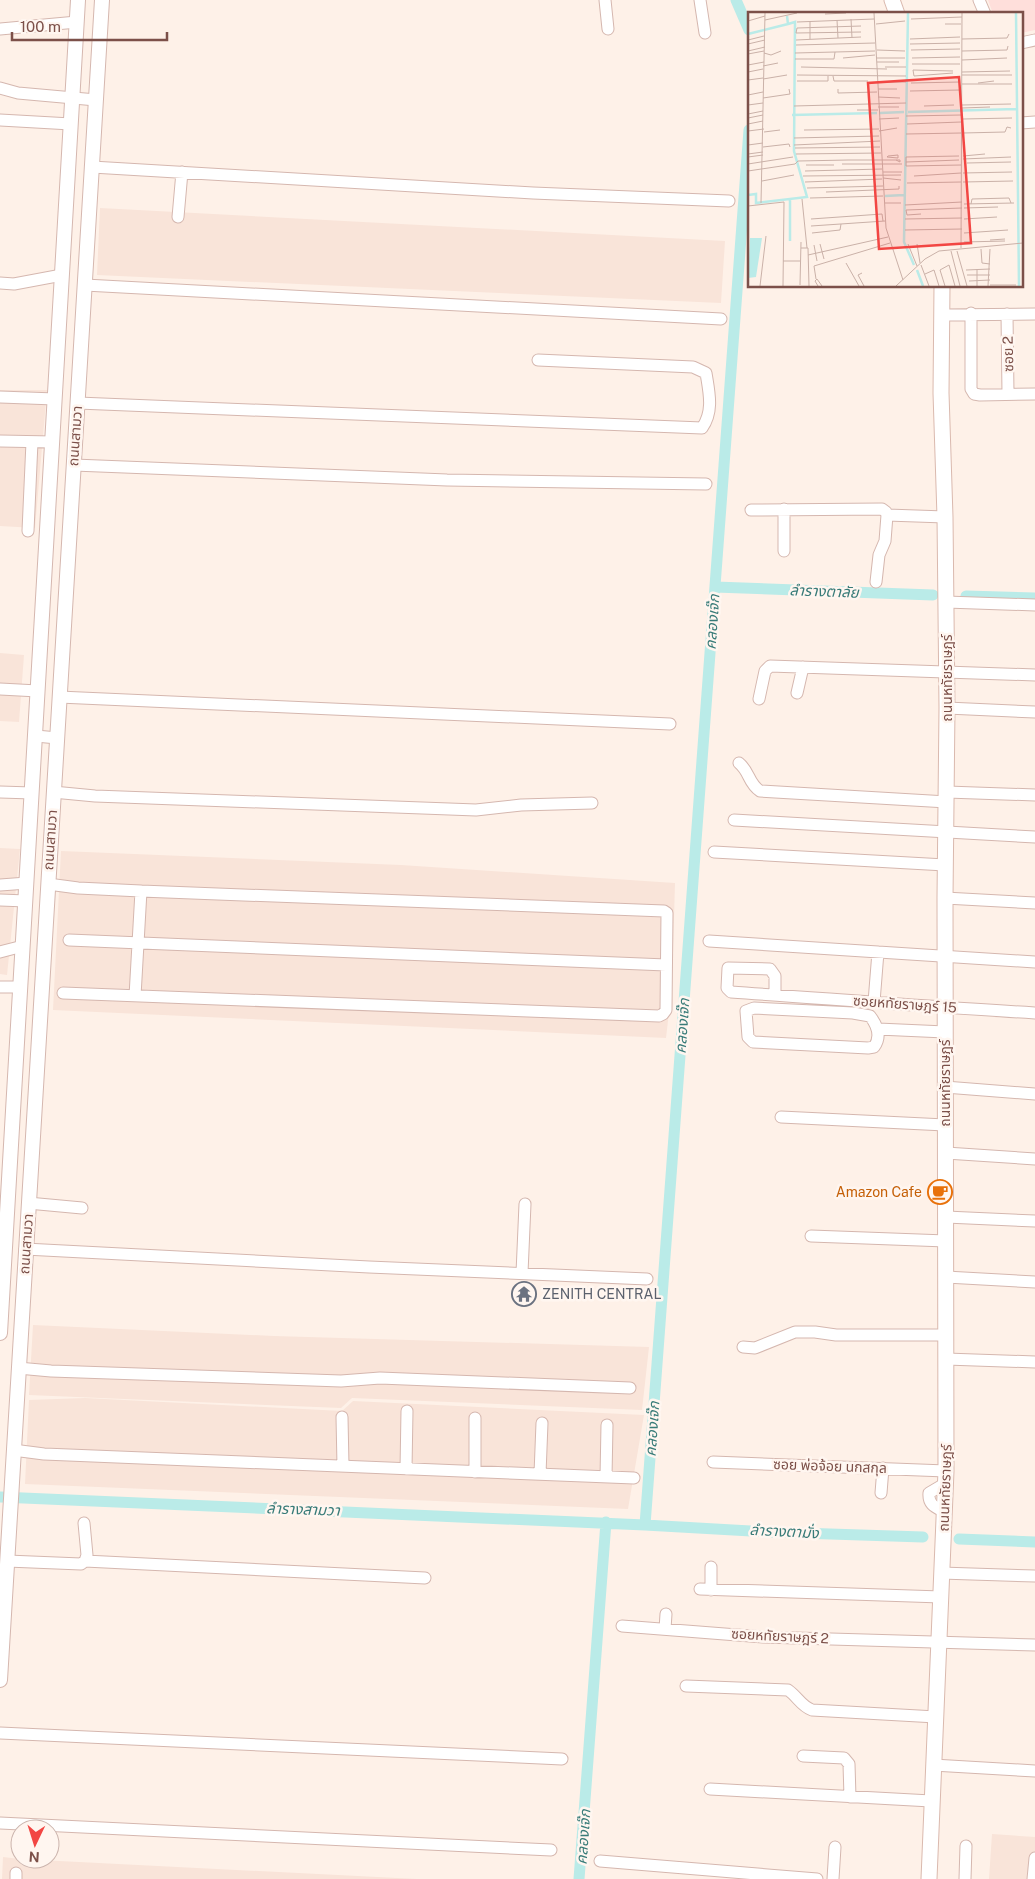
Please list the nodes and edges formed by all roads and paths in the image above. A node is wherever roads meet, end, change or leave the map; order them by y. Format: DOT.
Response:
graph roads {
  1 [pos="78,0"];
  2 [pos="102,0"];
  3 [pos="605,0"];
  4 [pos="700,0"];
  5 [pos="892,0"];
  6 [pos="979,0"];
  7 [pos="896,12"];
  8 [pos="984,12"];
  9 [pos="77,22"];
  10 [pos="608,29"];
  11 [pos="1,32"];
  12 [pos="706,34"];
  13 [pos="1035,40"];
  14 [pos="1022,43"];
  15 [pos="0,88"];
  16 [pos="73,99"];
  17 [pos="96,100"];
  18 [pos="0,120"];
  19 [pos="1035,122"];
  20 [pos="1022,123"];
  21 [pos="71,124"];
  22 [pos="92,167"];
  23 [pos="182,172"];
  24 [pos="729,201"];
  25 [pos="178,217"];
  26 [pos="62,275"];
  27 [pos="0,283"];
  28 [pos="85,285"];
  29 [pos="942,288"];
  30 [pos="971,313"];
  31 [pos="1008,314"];
  32 [pos="1035,314"];
  33 [pos="942,315"];
  34 [pos="720,319"];
  35 [pos="538,360"];
  36 [pos="1008,394"];
  37 [pos="1035,394"];
  38 [pos="0,397"];
  39 [pos="55,399"];
  40 [pos="78,403"];
  41 [pos="0,441"];
  42 [pos="32,442"];
  43 [pos="53,442"];
  44 [pos="74,465"];
  45 [pos="706,484"];
  46 [pos="751,510"];
  47 [pos="784,510"];
  48 [pos="887,515"];
  49 [pos="945,517"];
  50 [pos="28,531"];
  51 [pos="784,550"];
  52 [pos="876,582"];
  53 [pos="946,602"];
  54 [pos="1035,605"];
  55 [pos="803,667"];
  56 [pos="947,672"];
  57 [pos="1035,675"];
  58 [pos="0,689"];
  59 [pos="38,691"];
  60 [pos="797,693"];
  61 [pos="59,697"];
  62 [pos="759,698"];
  63 [pos="947,708"];
  64 [pos="1035,712"];
  65 [pos="670,724"];
  66 [pos="36,736"];
  67 [pos="57,738"];
  68 [pos="739,763"];
  69 [pos="0,792"];
  70 [pos="54,792"];
  71 [pos="32,793"];
  72 [pos="1035,795"];
  73 [pos="947,797"];
  74 [pos="592,803"];
  75 [pos="734,820"];
  76 [pos="946,832"];
  77 [pos="1035,837"];
  78 [pos="714,852"];
  79 [pos="945,865"];
  80 [pos="27,883"];
  81 [pos="48,884"];
  82 [pos="1,885"];
  83 [pos="141,891"];
  84 [pos="945,898"];
  85 [pos="0,900"];
  86 [pos="26,901"];
  87 [pos="1035,903"];
  88 [pos="69,940"];
  89 [pos="709,941"];
  90 [pos="138,944"];
  91 [pos="23,946"];
  92 [pos="0,952"];
  93 [pos="878,952"];
  94 [pos="945,956"];
  95 [pos="1035,962"];
  96 [pos="666,965"];
  97 [pos="0,987"];
  98 [pos="21,987"];
  99 [pos="64,993"];
  100 [pos="775,995"];
  101 [pos="135,996"];
  102 [pos="874,1002"];
  103 [pos="946,1007"];
  104 [pos="1035,1013"];
  105 [pos="878,1029"];
  106 [pos="945,1032"];
  107 [pos="945,1087"];
  108 [pos="1035,1094"];
  109 [pos="781,1117"];
  110 [pos="945,1125"];
  111 [pos="946,1153"];
  112 [pos="1035,1159"];
  113 [pos="28,1203"];
  114 [pos="525,1204"];
  115 [pos="82,1208"];
  116 [pos="946,1217"];
  117 [pos="1035,1221"];
  118 [pos="811,1236"];
  119 [pos="946,1241"];
  120 [pos="3,1243"];
  121 [pos="25,1249"];
  122 [pos="522,1273"];
  123 [pos="946,1277"];
  124 [pos="647,1278"];
  125 [pos="1035,1282"];
  126 [pos="0,1333"];
  127 [pos="946,1335"];
  128 [pos="743,1347"];
  129 [pos="946,1359"];
  130 [pos="1035,1362"];
  131 [pos="18,1368"];
  132 [pos="630,1388"];
  133 [pos="407,1411"];
  134 [pos="342,1417"];
  135 [pos="475,1418"];
  136 [pos="542,1423"];
  137 [pos="607,1425"];
  138 [pos="13,1450"];
  139 [pos="713,1462"];
  140 [pos="343,1466"];
  141 [pos="883,1468"];
  142 [pos="406,1469"];
  143 [pos="475,1472"];
  144 [pos="540,1474"];
  145 [pos="606,1477"];
  146 [pos="946,1477"];
  147 [pos="634,1478"];
  148 [pos="881,1493"];
  149 [pos="84,1523"];
  150 [pos="8,1561"];
  151 [pos="86,1562"];
  152 [pos="711,1568"];
  153 [pos="941,1573"];
  154 [pos="1035,1576"];
  155 [pos="425,1578"];
  156 [pos="941,1597"];
  157 [pos="666,1614"];
  158 [pos="622,1626"];
  159 [pos="665,1629"];
  160 [pos="939,1642"];
  161 [pos="1035,1645"];
  162 [pos="0,1672"];
  163 [pos="0,1680"];
  164 [pos="686,1686"];
  165 [pos="936,1717"];
  166 [pos="0,1733"];
  167 [pos="802,1756"];
  168 [pos="562,1759"];
  169 [pos="933,1765"];
  170 [pos="1035,1771"];
  171 [pos="710,1789"];
  172 [pos="850,1797"];
  173 [pos="931,1802"];
  174 [pos="0,1823"];
  175 [pos="966,1846"];
  176 [pos="835,1847"];
  177 [pos="551,1850"];
  178 [pos="1035,1858"];
  179 [pos="600,1861"];
  180 [pos="665,1866"];
  181 [pos="664,1879"];
  182 [pos="817,1879"];
  183 [pos="833,1879"];
  184 [pos="929,1879"];
  185 [pos="965,1879"];
  186 [pos="1033,1879"];
  1 -- 9 [label="street, ถนนสามวา"];
  2 -- 17 [label="street, ถนนสามวา"];
  3 -- 10 [label="street"];
  4 -- 12 [label="street"];
  5 -- 7 [label="main road"];
  6 -- 8 [label="street"];
  9 -- 11 [label="street"];
  9 -- 16 [label="street, ถนนสามวา"];
  13 -- 14 [label="street"];
  15 -- 16 [label="street"];
  16 -- 17 [label="street"];
  16 -- 21 [label="street, ถนนสามวา"];
  17 -- 22 [label="street, ถนนสามวา"];
  18 -- 21 [label="street"];
  19 -- 20 [label="street"];
  21 -- 26 [label="street, ถนนสามวา"];
  22 -- 23 [label="street"];
  22 -- 28 [label="street, ถนนสามวา"];
  23 -- 24 [label="street"];
  23 -- 25 [label="street"];
  26 -- 27 [label="street"];
  26 -- 39 [label="street, ถนนสามวา"];
  28 -- 34 [label="street"];
  28 -- 40 [label="street, ถนนสามวา"];
  29 -- 33 [label="main road, ถนนหทัยราษฎร์"];
  30 -- 31 [label="street"];
  30 -- 33 [label="street"];
  30 -- 36 [label="street"];
  31 -- 32 [label="street"];
  31 -- 36 [label="street, ซอย 2"];
  33 -- 49 [label="main road, ถนนหทัยราษฎร์"];
  35 -- 40 [label="street"];
  36 -- 37 [label="street"];
  38 -- 39 [label="street"];
  39 -- 43 [label="street, ถนนสามวา"];
  40 -- 44 [label="street, ถนนสามวา"];
  41 -- 42 [label="street"];
  42 -- 43 [label="street"];
  42 -- 50 [label="street"];
  43 -- 59 [label="street, ถนนสามวา"];
  44 -- 45 [label="street"];
  44 -- 61 [label="street, ถนนสามวา"];
  46 -- 47 [label="street"];
  47 -- 48 [label="street"];
  47 -- 51 [label="street"];
  48 -- 49 [label="street"];
  48 -- 52 [label="street"];
  49 -- 53 [label="main road, ถนนหทัยราษฎร์"];
  53 -- 54 [label="street"];
  53 -- 56 [label="main road, ถนนหทัยราษฎร์"];
  55 -- 56 [label="street"];
  55 -- 60 [label="street"];
  55 -- 62 [label="street"];
  56 -- 57 [label="street"];
  56 -- 63 [label="main road, ถนนหทัยราษฎร์"];
  58 -- 59 [label="street"];
  59 -- 66 [label="street, ถนนสามวา"];
  61 -- 65 [label="street"];
  61 -- 67 [label="street, ถนนสามวา"];
  63 -- 64 [label="street"];
  63 -- 73 [label="main road, ถนนหทัยราษฎร์"];
  66 -- 67 [label="street"];
  66 -- 71 [label="street, ถนนสามวา"];
  67 -- 70 [label="street, ถนนสามวา"];
  68 -- 73 [label="street"];
  69 -- 71 [label="street"];
  70 -- 74 [label="street"];
  70 -- 81 [label="street, ถนนสามวา"];
  71 -- 80 [label="street, ถนนสามวา"];
  72 -- 73 [label="street"];
  73 -- 76 [label="main road, ถนนหทัยราษฎร์"];
  75 -- 76 [label="street"];
  76 -- 77 [label="street"];
  76 -- 79 [label="main road, ถนนหทัยราษฎร์"];
  78 -- 79 [label="street"];
  79 -- 84 [label="main road, ถนนหทัยราษฎร์"];
  80 -- 82 [label="street"];
  80 -- 86 [label="street, ถนนสามวา"];
  81 -- 83 [label="street"];
  81 -- 113 [label="street, ถนนสามวา"];
  82 -- 85 [label="street"];
  83 -- 90 [label="street"];
  83 -- 96 [label="street"];
  84 -- 87 [label="street"];
  84 -- 94 [label="main road, ถนนหทัยราษฎร์"];
  85 -- 86 [label="street"];
  86 -- 91 [label="street, ถนนสามวา"];
  88 -- 90 [label="street"];
  89 -- 93 [label="street"];
  90 -- 96 [label="street"];
  90 -- 101 [label="street"];
  91 -- 92 [label="street"];
  91 -- 98 [label="street, ถนนสามวา"];
  93 -- 94 [label="street"];
  93 -- 102 [label="street"];
  94 -- 95 [label="street"];
  94 -- 103 [label="main road, ถนนหทัยราษฎร์"];
  96 -- 101 [label="street"];
  97 -- 98 [label="street"];
  98 -- 120 [label="street, ถนนสามวา"];
  99 -- 101 [label="street"];
  100 -- 102 [label="street, ซอยหทัยราษฎร์ 15"];
  102 -- 103 [label="street, ซอยหทัยราษฎร์ 15"];
  103 -- 104 [label="street, ซอยหทัยราษฎร์ 15"];
  103 -- 106 [label="main road, ถนนหทัยราษฎร์"];
  105 -- 105 [label="street"];
  105 -- 106 [label="street"];
  106 -- 107 [label="main road, ถนนหทัยราษฎร์"];
  107 -- 108 [label="street"];
  107 -- 110 [label="main road, ถนนหทัยราษฎร์"];
  109 -- 110 [label="street"];
  110 -- 111 [label="main road, ถนนหทัยราษฎร์"];
  111 -- 112 [label="street"];
  111 -- 116 [label="main road, ถนนหทัยราษฎร์"];
  113 -- 115 [label="street"];
  113 -- 121 [label="street, ถนนสามวา"];
  114 -- 122 [label="street"];
  116 -- 117 [label="street"];
  116 -- 119 [label="main road, ถนนหทัยราษฎร์"];
  118 -- 119 [label="street"];
  119 -- 123 [label="main road, ถนนหทัยราษฎร์"];
  120 -- 126 [label="street, ถนนสามวา"];
  121 -- 122 [label="street"];
  121 -- 131 [label="street, ถนนสามวา"];
  122 -- 124 [label="street"];
  123 -- 125 [label="street"];
  123 -- 127 [label="main road, ถนนหทัยราษฎร์"];
  127 -- 128 [label="street"];
  127 -- 129 [label="main road, ถนนหทัยราษฎร์"];
  129 -- 130 [label="street"];
  129 -- 146 [label="main road, ถนนหทัยราษฎร์"];
  131 -- 132 [label="street"];
  131 -- 138 [label="street, ถนนสามวา"];
  133 -- 142 [label="street"];
  134 -- 140 [label="street"];
  135 -- 143 [label="street"];
  136 -- 144 [label="street"];
  137 -- 145 [label="street"];
  138 -- 140 [label="street"];
  138 -- 150 [label="street, ถนนสามวา"];
  139 -- 141 [label="street, ซอย พ่อจ้อย นกสกุล"];
  140 -- 142 [label="street"];
  141 -- 146 [label="street, ซอย พ่อจ้อย นกสกุล"];
  141 -- 148 [label="street"];
  142 -- 143 [label="street"];
  143 -- 144 [label="street"];
  144 -- 145 [label="street"];
  145 -- 147 [label="street"];
  146 -- 153 [label="main road, ถนนหทัยราษฎร์"];
  149 -- 151 [label="street"];
  150 -- 151 [label="street"];
  150 -- 162 [label="street, ถนนสามวา"];
  151 -- 155 [label="street"];
  152 -- 156 [label="street"];
  153 -- 154 [label="street"];
  153 -- 156 [label="main road, ถนนหทัยราษฎร์"];
  156 -- 160 [label="main road, ถนนหทัยราษฎร์"];
  157 -- 159 [label="street"];
  158 -- 159 [label="street, ซอยหทัยราษฎร์ 2"];
  159 -- 160 [label="street, ซอยหทัยราษฎร์ 2"];
  160 -- 161 [label="street, ซอยหทัยราษฎร์ 2"];
  160 -- 165 [label="main road, ถนนหทัยราษฎร์"];
  162 -- 163 [label="street, ถนนสามวา"];
  164 -- 165 [label="street"];
  165 -- 169 [label="main road, ถนนหทัยราษฎร์"];
  166 -- 168 [label="street"];
  167 -- 172 [label="street"];
  169 -- 170 [label="street"];
  169 -- 173 [label="main road, ถนนหทัยราษฎร์"];
  171 -- 172 [label="street"];
  172 -- 173 [label="street"];
  173 -- 184 [label="main road, ถนนหทัยราษฎร์"];
  174 -- 177 [label="street"];
  175 -- 185 [label="street"];
  176 -- 183 [label="street"];
  178 -- 186 [label="street"];
  179 -- 180 [label="street"];
  180 -- 181 [label="street"];
  180 -- 182 [label="street"];
}
